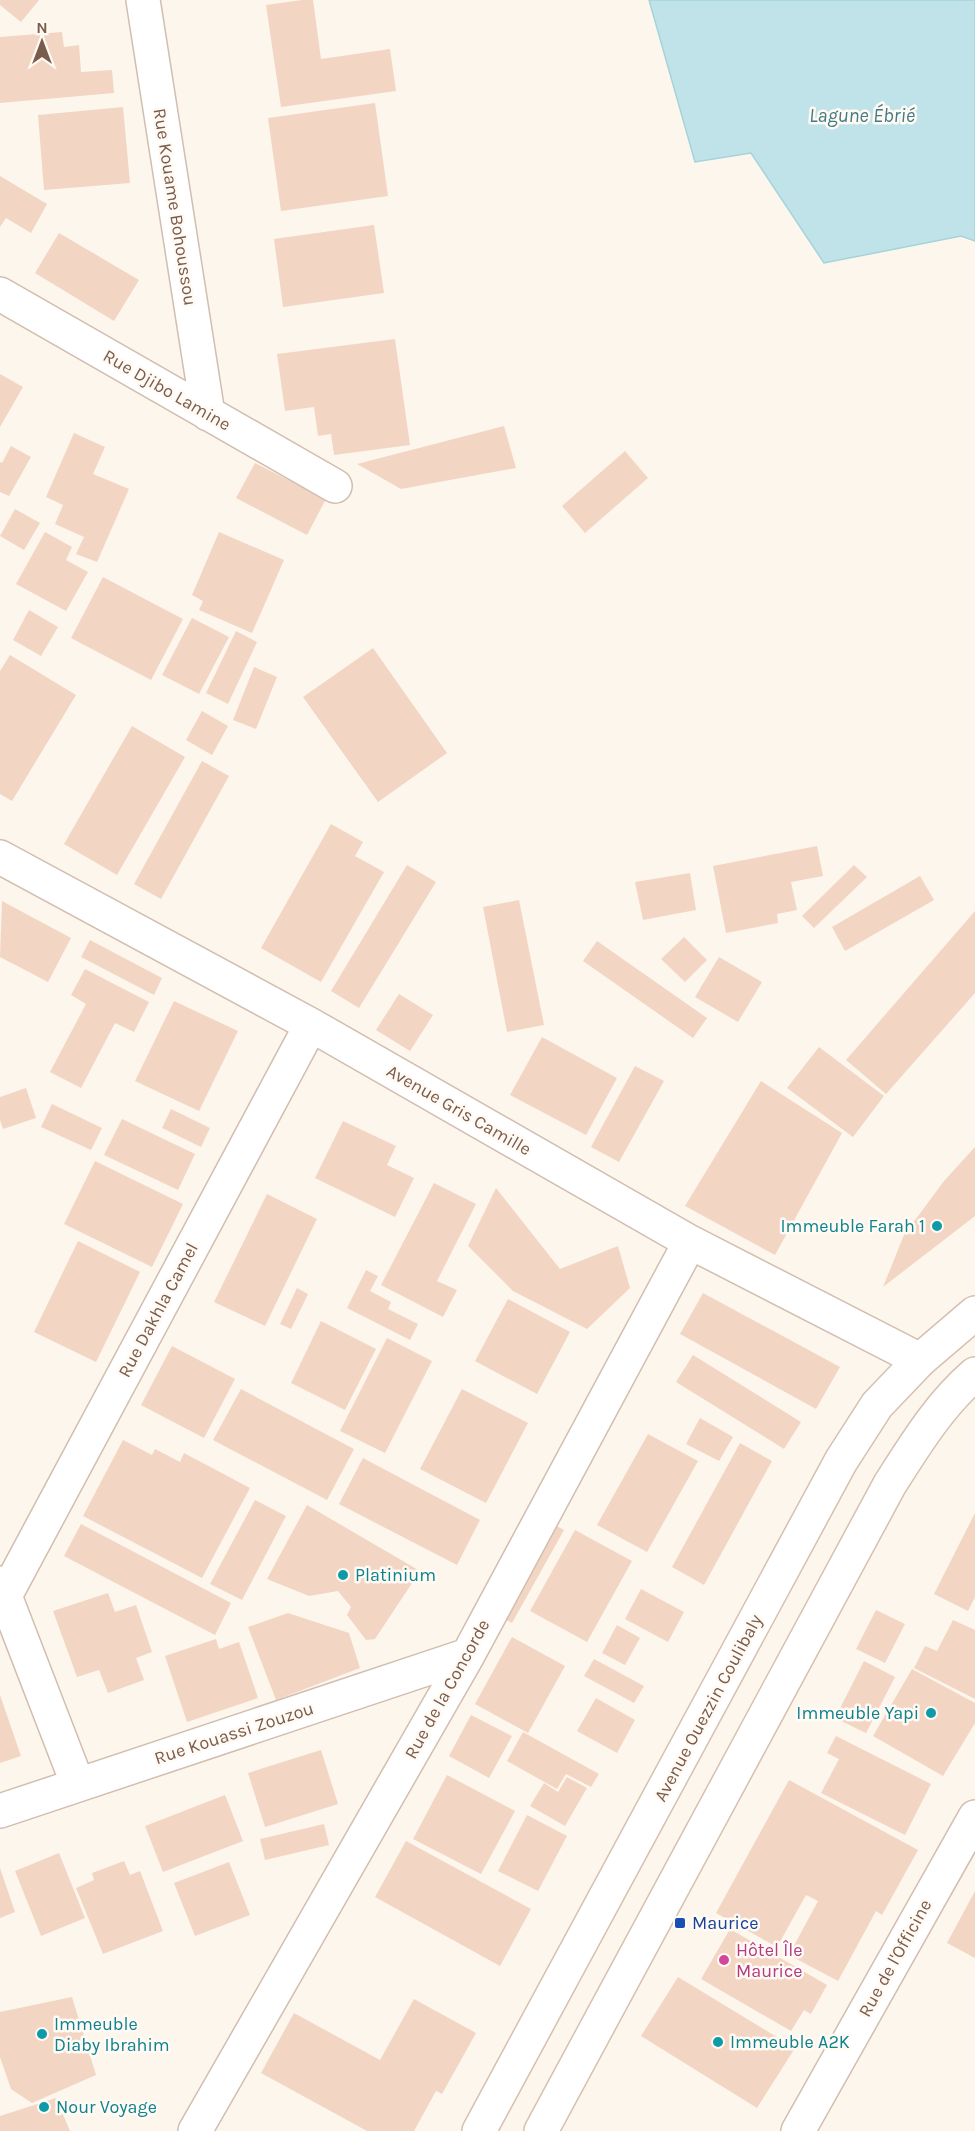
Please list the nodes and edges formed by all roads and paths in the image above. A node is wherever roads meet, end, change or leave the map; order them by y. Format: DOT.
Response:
graph roads {
  1 [pos="143,0"];
  2 [pos="0,294"];
  3 [pos="208,414"];
  4 [pos="335,486"];
  5 [pos="0,857"];
  6 [pos="311,1025"];
  7 [pos="690,1242"];
  8 [pos="975,1313"];
  9 [pos="920,1360"];
  10 [pos="972,1381"];
  11 [pos="2,1590"];
  12 [pos="468,1655"];
  13 [pos="78,1785"];
  14 [pos="0,1811"];
  15 [pos="975,1817"];
  16 [pos="195,2131"];
  17 [pos="478,2131"];
  18 [pos="541,2131"];
  19 [pos="798,2131"];
  1 -- 3 [label="street, Rue Kouame Bohoussou"];
  2 -- 3 [label="street, Rue Djibo Lamine"];
  3 -- 4 [label="street, Rue Djibo Lamine"];
  5 -- 6 [label="street, Avenue Gris Camille"];
  6 -- 7 [label="street, Avenue Gris Camille"];
  6 -- 11 [label="street, Rue Dakhla Camel"];
  7 -- 9 [label="street, Avenue Gris Camille"];
  7 -- 12 [label="street, Rue de la Concorde"];
  8 -- 9 [label="street, Avenue Ouezzin Coulibaly"];
  9 -- 17 [label="street, Avenue Ouezzin Coulibaly"];
  10 -- 18 [label="street"];
  11 -- 13 [label="street"];
  12 -- 13 [label="street, Rue Kouassi Zouzou"];
  12 -- 16 [label="street, Rue de la Concorde"];
  13 -- 14 [label="street, Rue Kouassi Zouzou"];
  15 -- 19 [label="street, Rue de l'Officine"];
}
